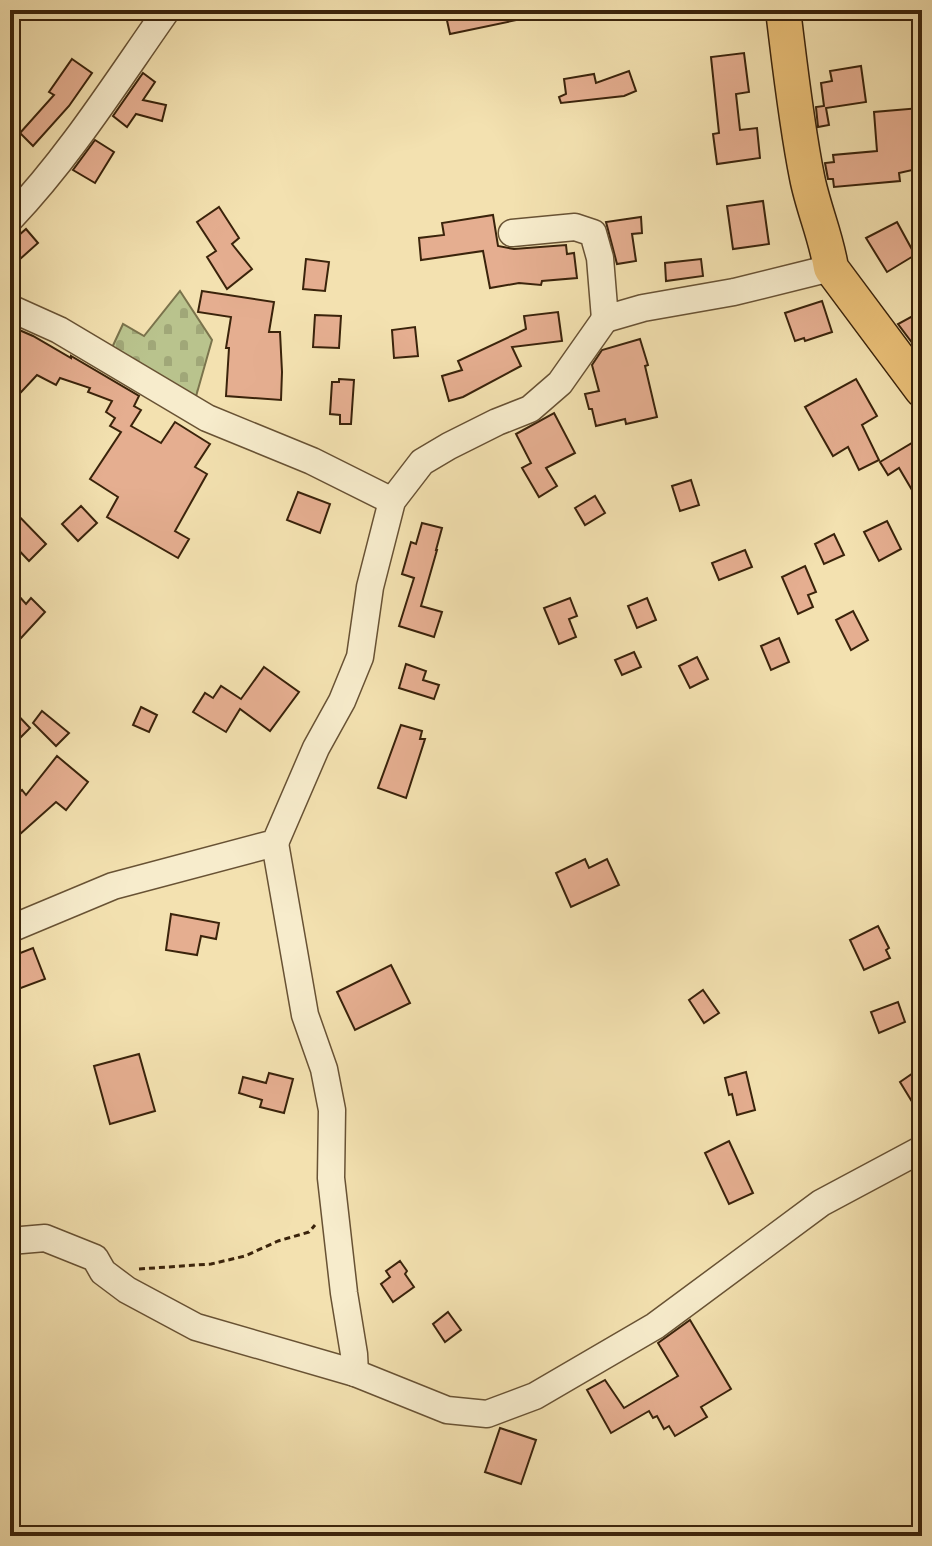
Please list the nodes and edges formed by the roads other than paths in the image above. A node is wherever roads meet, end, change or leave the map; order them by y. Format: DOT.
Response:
graph roads {
  1 [pos="167,10"];
  2 [pos="783,10"];
  3 [pos="10,219"];
  4 [pos="512,233"];
  5 [pos="831,268"];
  6 [pos="10,308"];
  7 [pos="605,319"];
  8 [pos="922,390"];
  9 [pos="392,501"];
  10 [pos="275,843"];
  11 [pos="10,929"];
  12 [pos="922,1149"];
  13 [pos="10,1241"];
  14 [pos="355,1373"];
  1 -- 3 [label="street"];
  2 -- 5 [label="main road"];
  4 -- 7 [label="street"];
  5 -- 7 [label="street"];
  5 -- 8 [label="main road"];
  6 -- 9 [label="street"];
  7 -- 9 [label="street"];
  9 -- 10 [label="street"];
  10 -- 11 [label="street"];
  10 -- 14 [label="street"];
  12 -- 14 [label="street"];
  13 -- 14 [label="street"];
}
